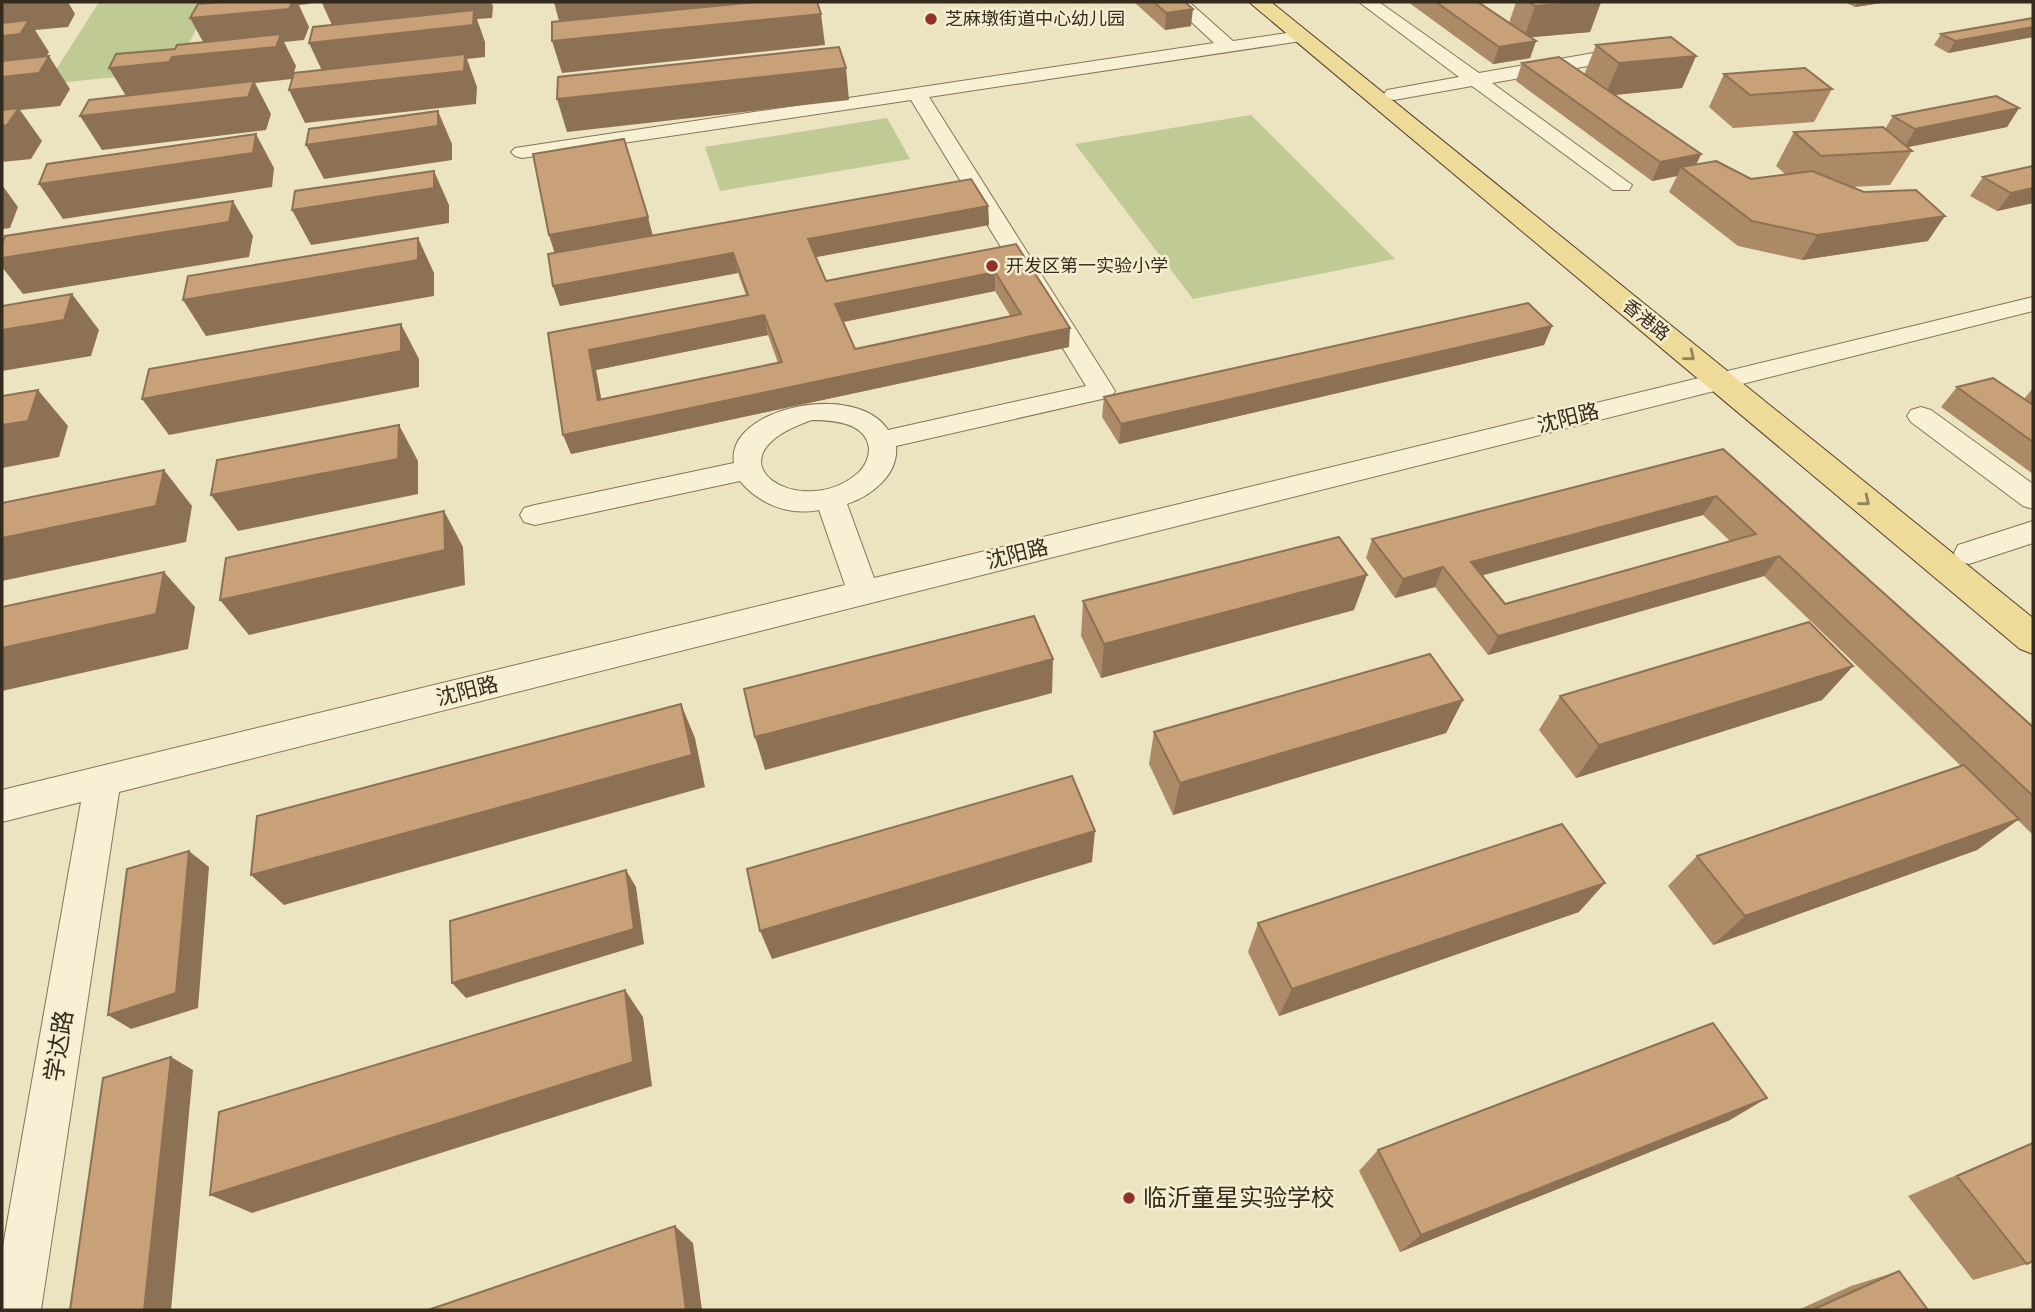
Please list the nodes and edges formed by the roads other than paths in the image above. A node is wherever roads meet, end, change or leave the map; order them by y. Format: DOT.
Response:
graph roads {
  1 [pos="1179,2"];
  2 [pos="1259,2"];
  3 [pos="1279,2"];
  4 [pos="1368,2"];
  5 [pos="1301,36"];
  6 [pos="1229,47"];
  7 [pos="1605,57"];
  8 [pos="1476,80"];
  9 [pos="917,93"];
  10 [pos="1394,94"];
  11 [pos="522,152"];
  12 [pos="1621,185"];
  13 [pos="2033,304"];
  14 [pos="1733,378"];
  15 [pos="1921,416"];
  16 [pos="881,440"];
  17 [pos="746,470"];
  18 [pos="830,499"];
  19 [pos="2033,499"];
  20 [pos="535,516"];
  21 [pos="2033,532"];
  22 [pos="1969,553"];
  23 [pos="2012,587"];
  24 [pos="863,593"];
  25 [pos="2033,639"];
  26 [pos="103,781"];
  27 [pos="2,806"];
  28 [pos="16,1310"];
  1 -- 6 [label="street"];
  2 -- 5 [label="main road, 香港路"];
  3 -- 10 [label="main road, 香港路"];
  4 -- 8 [label="street"];
  5 -- 6 [label="street"];
  5 -- 14 [label="main road, 香港路, one-way"];
  6 -- 9 [label="street"];
  7 -- 8 [label="street"];
  8 -- 10 [label="street"];
  8 -- 12 [label="street"];
  9 -- 11 [label="street"];
  9 -- 16 [label="street"];
  10 -- 14 [label="main road, 香港路"];
  13 -- 14 [label="street, 沈阳路"];
  14 -- 22 [label="main road, 香港路"];
  14 -- 24 [label="street, 沈阳路"];
  14 -- 25 [label="main road, 香港路, one-way"];
  15 -- 19 [label="street"];
  16 -- 17 [label="street"];
  16 -- 18 [label="street"];
  17 -- 18 [label="street"];
  17 -- 20 [label="street"];
  18 -- 24 [label="street"];
  21 -- 22 [label="street"];
  22 -- 23 [label="main road, 香港路"];
  24 -- 26 [label="street, 沈阳路"];
  26 -- 27 [label="street, 沈阳路"];
  26 -- 28 [label="street, 学达路"];
}
